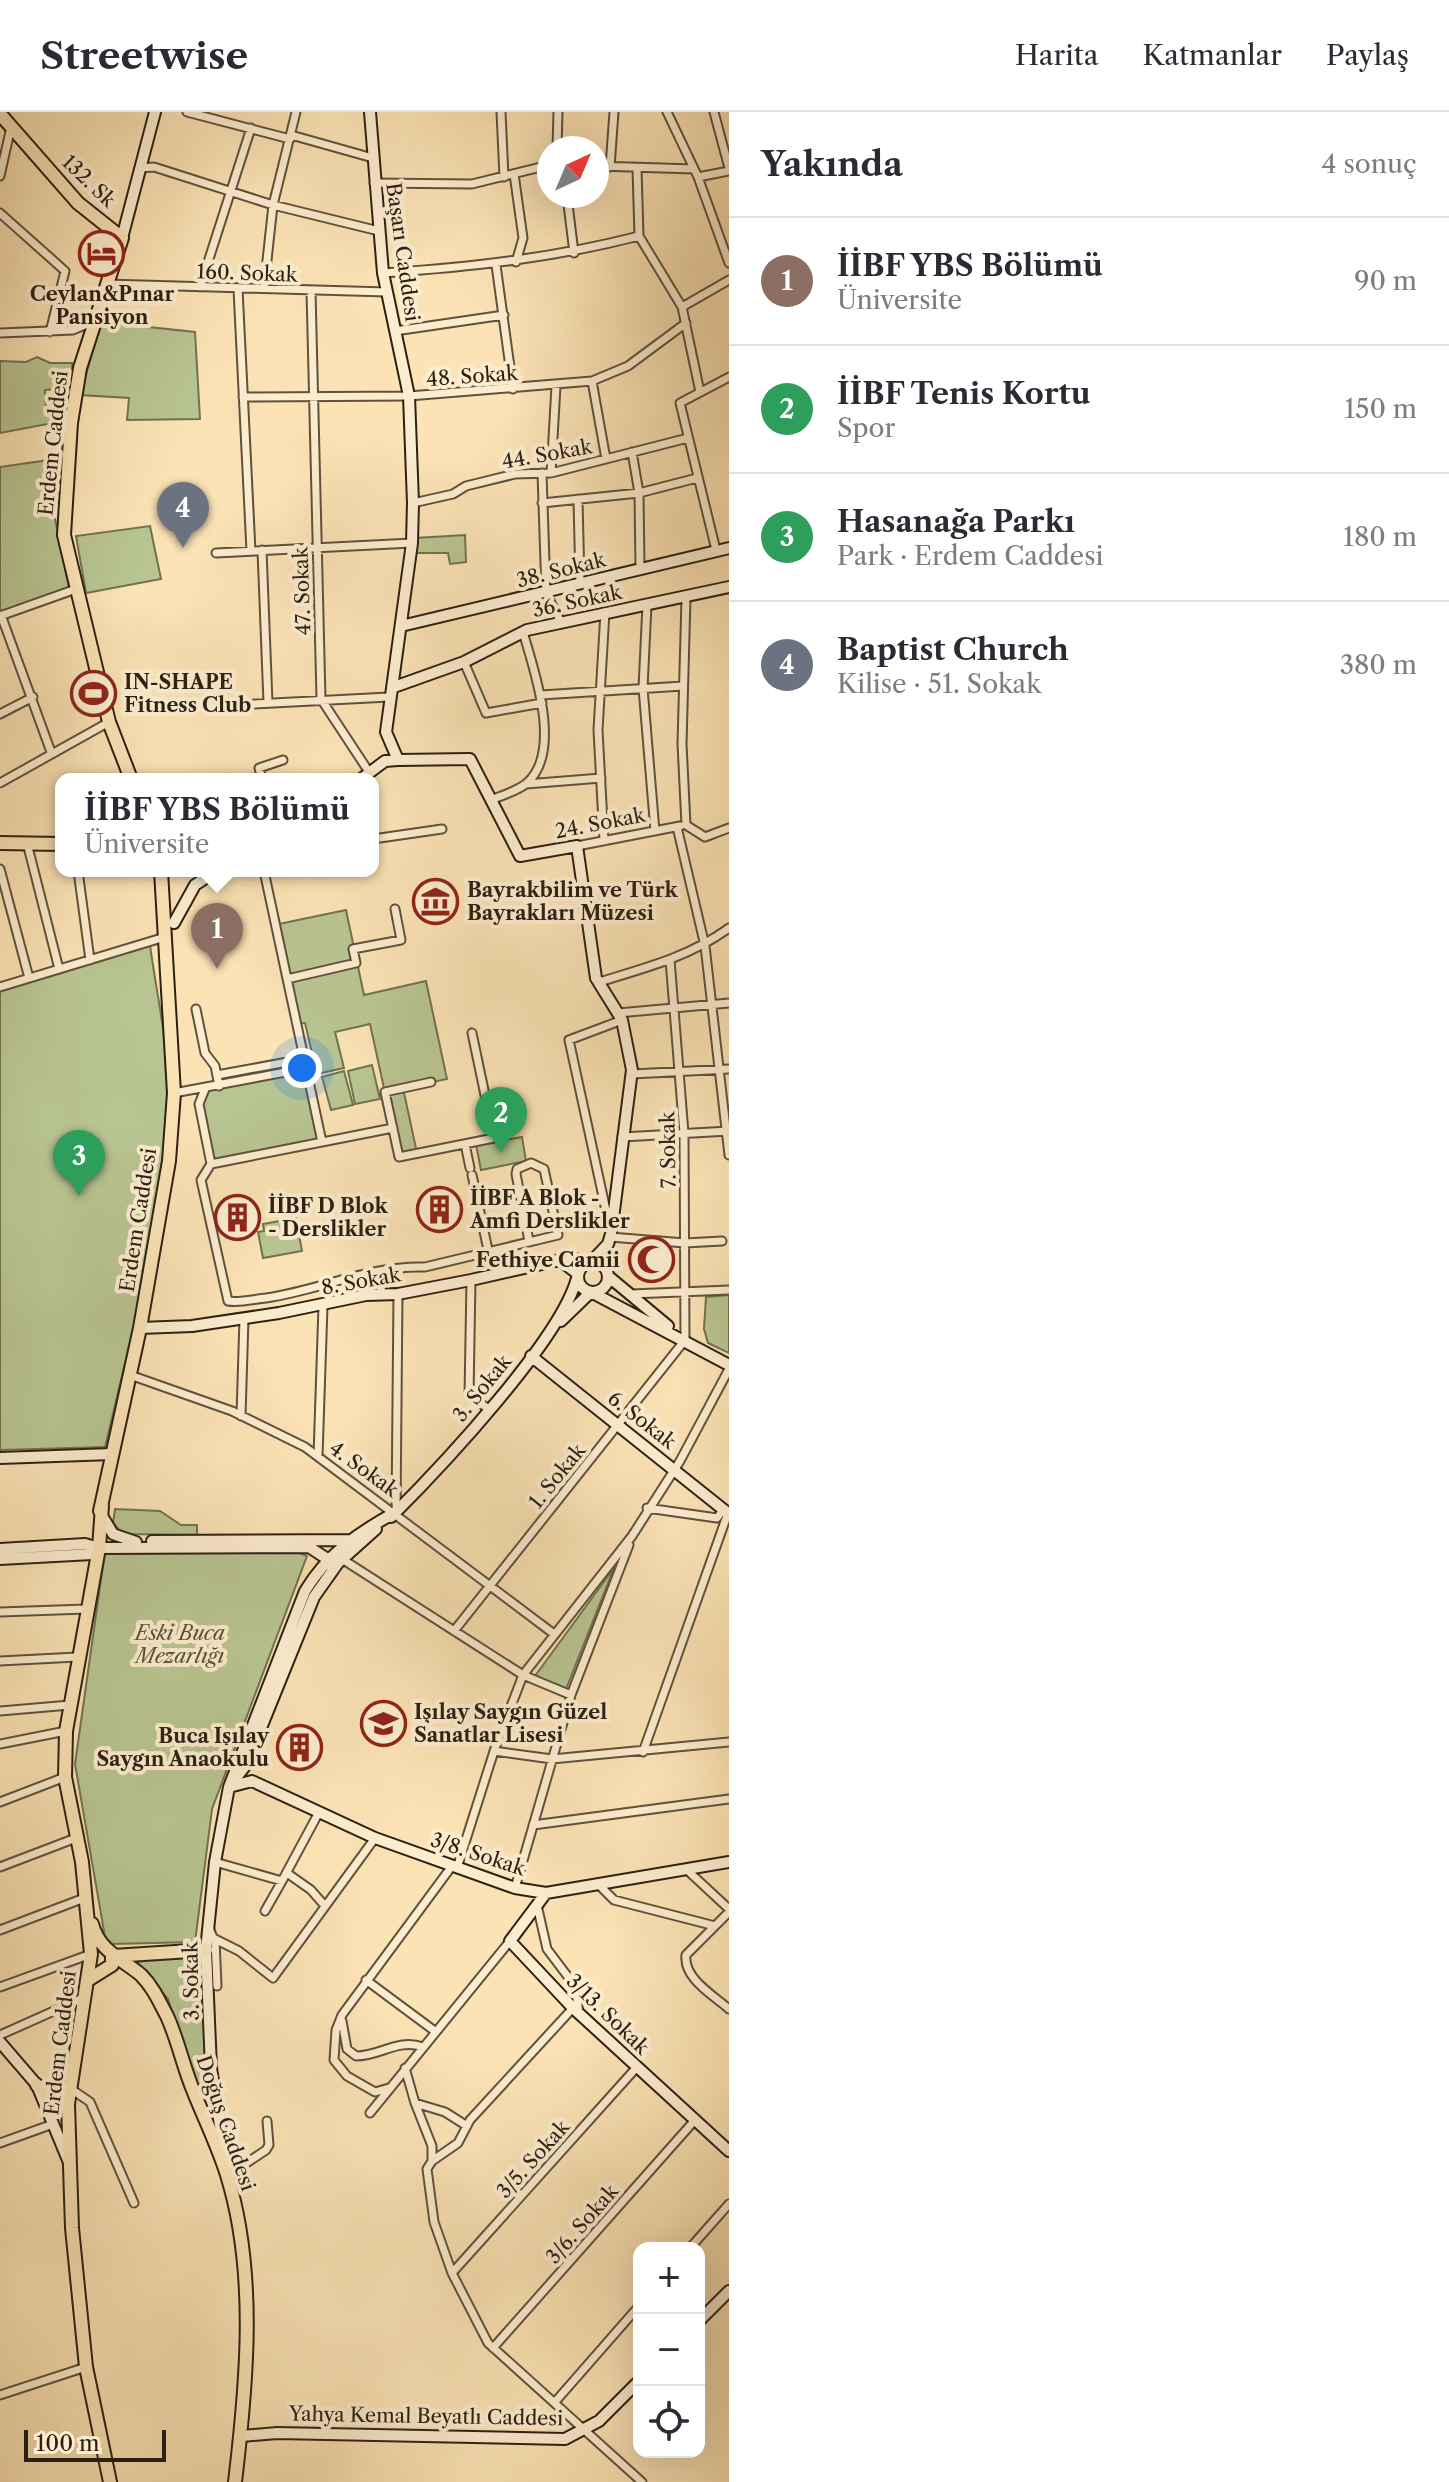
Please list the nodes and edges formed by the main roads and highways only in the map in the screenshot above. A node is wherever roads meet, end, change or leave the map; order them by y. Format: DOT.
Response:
graph roads {
  1 [pos="155,112"];
  2 [pos="370,112"];
  3 [pos="0,114"];
  4 [pos="122,238"];
  5 [pos="729,548"];
  6 [pos="728,588"];
  7 [pos="401,626"];
  8 [pos="392,692"];
  9 [pos="398,760"];
  10 [pos="129,773"];
  11 [pos="368,773"];
  12 [pos="0,843"];
  13 [pos="55,844"];
  14 [pos="162,877"];
  15 [pos="169,877"];
  16 [pos="207,877"];
  17 [pos="174,923"];
  18 [pos="167,936"];
  19 [pos="561,1261"];
  20 [pos="588,1262"];
  21 [pos="578,1274"];
  22 [pos="608,1276"];
  23 [pos="591,1292"];
  24 [pos="140,1328"];
  25 [pos="685,1340"];
  26 [pos="531,1356"];
  27 [pos="729,1367"];
  28 [pos="112,1454"];
  29 [pos="0,1458"];
  30 [pos="103,1512"];
  31 [pos="396,1512"];
  32 [pos="727,1512"];
  33 [pos="350,1540"];
  34 [pos="0,1549"];
  35 [pos="95,1549"];
  36 [pos="0,1559"];
  37 [pos="342,1559"];
  38 [pos="326,1561"];
  39 [pos="229,1787"];
  40 [pos="729,1862"];
  41 [pos="546,1893"];
  42 [pos="87,1901"];
  43 [pos="206,1950"];
  44 [pos="91,1954"];
  45 [pos="112,1956"];
  46 [pos="88,1980"];
  47 [pos="0,2042"];
  48 [pos="37,2085"];
  49 [pos="68,2104"];
  50 [pos="729,2151"];
  51 [pos="70,2165"];
  52 [pos="227,2176"];
  53 [pos="729,2291"];
  54 [pos="705,2315"];
  55 [pos="634,2386"];
  56 [pos="241,2436"];
  57 [pos="110,2482"];
  58 [pos="235,2482"];
  1 -- 4 [label="main road, Erdem Caddesi"];
  2 -- 7 [label="main road, Başarı Caddesi"];
  3 -- 4 [label="main road, 132. Sk"];
  4 -- 10 [label="main road, Erdem Caddesi"];
  5 -- 7 [label="main road, 38. Sokak"];
  6 -- 8 [label="main road, 36. Sokak"];
  7 -- 8 [label="main road, Başarı Caddesi"];
  8 -- 9 [label="main road"];
  9 -- 11 [label="main road"];
  9 -- 20 [label="main road, 24. Sokak"];
  12 -- 13 [label="main road"];
  14 -- 18 [label="main road, Erdem Caddesi"];
  15 -- 17 [label="main road"];
  16 -- 17 [label="main road"];
  17 -- 18 [label="main road"];
  18 -- 24 [label="main road, Erdem Caddesi"];
  19 -- 20 [label="main road, 8. Sokak"];
  19 -- 21 [label="main road"];
  19 -- 24 [label="main road, 8. Sokak"];
  20 -- 21 [label="main road"];
  20 -- 22 [label="main road"];
  21 -- 23 [label="main road"];
  21 -- 26 [label="main road, 3. Sokak"];
  22 -- 23 [label="main road"];
  22 -- 25 [label="main road"];
  23 -- 25 [label="main road"];
  23 -- 26 [label="main road, 3. Sokak"];
  24 -- 28 [label="main road, Erdem Caddesi"];
  25 -- 27 [label="main road"];
  26 -- 31 [label="main road, 3. Sokak"];
  26 -- 32 [label="main road, 6. Sokak"];
  28 -- 29 [label="main road"];
  28 -- 30 [label="main road, Erdem Caddesi"];
  30 -- 33 [label="main road"];
  30 -- 35 [label="main road, Erdem Caddesi"];
  31 -- 33 [label="main road, 3. Sokak"];
  31 -- 37 [label="main road, 3. Sokak"];
  33 -- 38 [label="main road, 3. Sokak"];
  34 -- 35 [label="main road"];
  35 -- 36 [label="main road"];
  35 -- 38 [label="main road"];
  35 -- 42 [label="main road, Erdem Caddesi"];
  37 -- 38 [label="main road"];
  37 -- 39 [label="main road, 3. Sokak"];
  38 -- 39 [label="main road, 3. Sokak"];
  39 -- 41 [label="main road, 3/8. Sokak"];
  39 -- 43 [label="main road, 3. Sokak"];
  40 -- 41 [label="main road, 3/8. Sokak"];
  41 -- 50 [label="main road, 3/13. Sokak"];
  42 -- 44 [label="main road, Erdem Caddesi"];
  42 -- 45 [label="main road, Doğuş Caddesi"];
  43 -- 45 [label="main road"];
  43 -- 52 [label="main road, 3. Sokak"];
  44 -- 45 [label="main road"];
  44 -- 46 [label="main road, Erdem Caddesi"];
  45 -- 46 [label="main road"];
  45 -- 52 [label="main road, Doğuş Caddesi"];
  46 -- 49 [label="main road, Erdem Caddesi"];
  47 -- 48 [label="main road"];
  48 -- 49 [label="main road"];
  48 -- 51 [label="main road"];
  49 -- 51 [label="main road, Erdem Caddesi"];
  51 -- 57 [label="main road, Erdem Caddesi"];
  52 -- 56 [label="main road, Doğuş Caddesi"];
  53 -- 54 [label="main road"];
  55 -- 56 [label="main road, Yahya Kemal Beyatlı Caddesi"];
  56 -- 58 [label="main road, Doğuş Caddesi"];
}
